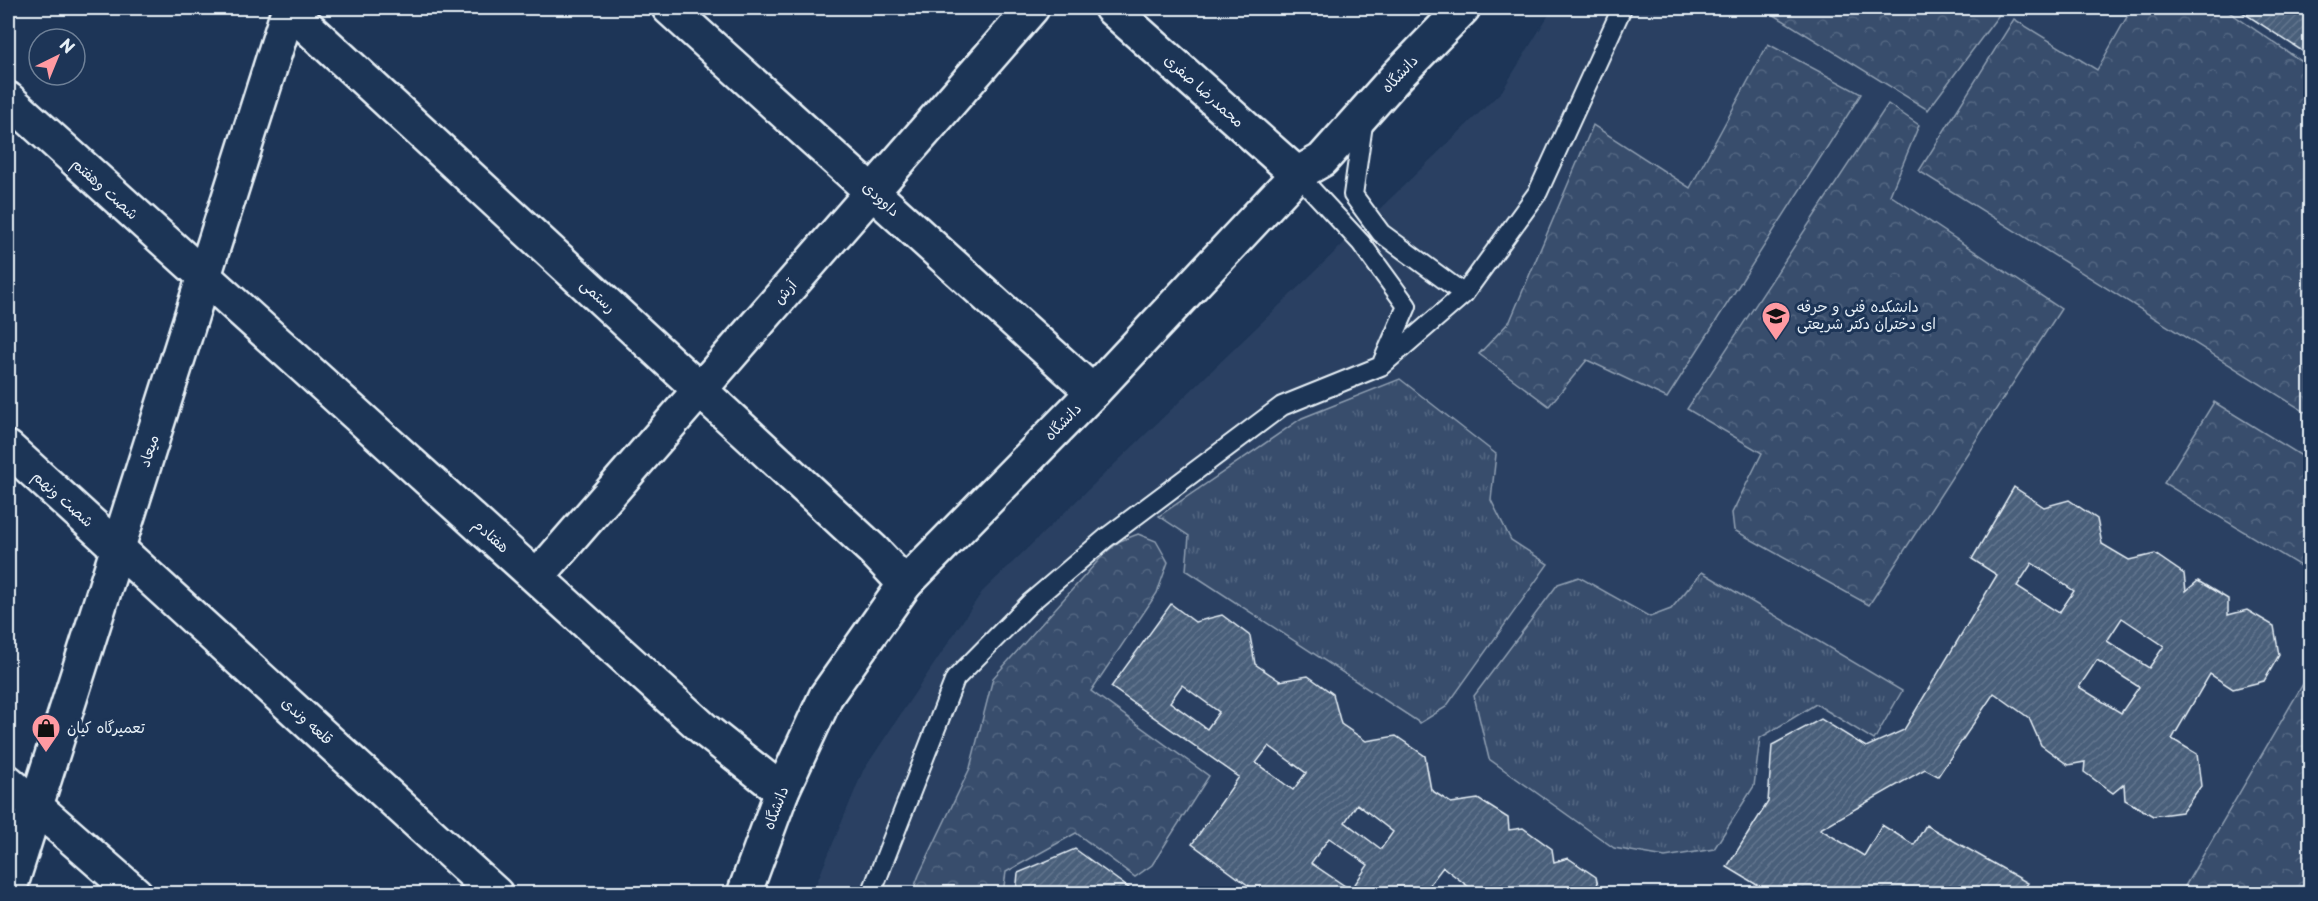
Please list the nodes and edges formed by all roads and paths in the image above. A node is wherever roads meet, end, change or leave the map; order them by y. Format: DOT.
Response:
graph roads {
  1 [pos="288,8"];
  2 [pos="669,8"];
  3 [pos="1032,8"];
  4 [pos="1110,8"];
  5 [pos="1463,8"];
  6 [pos="1622,8"];
  7 [pos="8,99"];
  8 [pos="1365,112"];
  9 [pos="1297,174"];
  10 [pos="873,191"];
  11 [pos="204,278"];
  12 [pos="1464,294"];
  13 [pos="1381,366"];
  14 [pos="699,390"];
  15 [pos="1093,392"];
  16 [pos="8,448"];
  17 [pos="117,549"];
  18 [pos="537,577"];
  19 [pos="905,584"];
  20 [pos="8,782"];
  21 [pos="782,791"];
  22 [pos="36,807"];
  23 [pos="8,894"];
  24 [pos="136,894"];
  25 [pos="496,894"];
  26 [pos="744,894"];
  27 [pos="871,894"];
  1 -- 11 [label="street, میعاد"];
  1 -- 14 [label="street, رستمی"];
  2 -- 10 [label="street, داوودی"];
  3 -- 10 [label="street, آرش"];
  4 -- 9 [label="street, محمدرضا صفری"];
  5 -- 8 [label="street, دانشگاه"];
  6 -- 12 [label="lane"];
  7 -- 11 [label="street, شصت وهفتم"];
  8 -- 9 [label="street, دانشگاه"];
  8 -- 12 [label="lane"];
  9 -- 13 [label="lane"];
  9 -- 15 [label="street, دانشگاه"];
  10 -- 14 [label="street, آرش"];
  10 -- 15 [label="street, داوودی"];
  11 -- 17 [label="street, میعاد"];
  11 -- 18 [label="street, هفتادم"];
  12 -- 13 [label="lane"];
  13 -- 27 [label="lane"];
  14 -- 18 [label="street, آرش"];
  14 -- 19 [label="street, رستمی"];
  15 -- 19 [label="street, دانشگاه"];
  16 -- 17 [label="street, شصت ونهم"];
  17 -- 22 [label="street, میعاد"];
  17 -- 25 [label="street, قلعه وندی"];
  18 -- 21 [label="street, هفتادم"];
  19 -- 21 [label="street, دانشگاه"];
  20 -- 22 [label="street"];
  21 -- 26 [label="street, دانشگاه"];
  22 -- 23 [label="street, میعاد"];
  22 -- 24 [label="street"];
}
